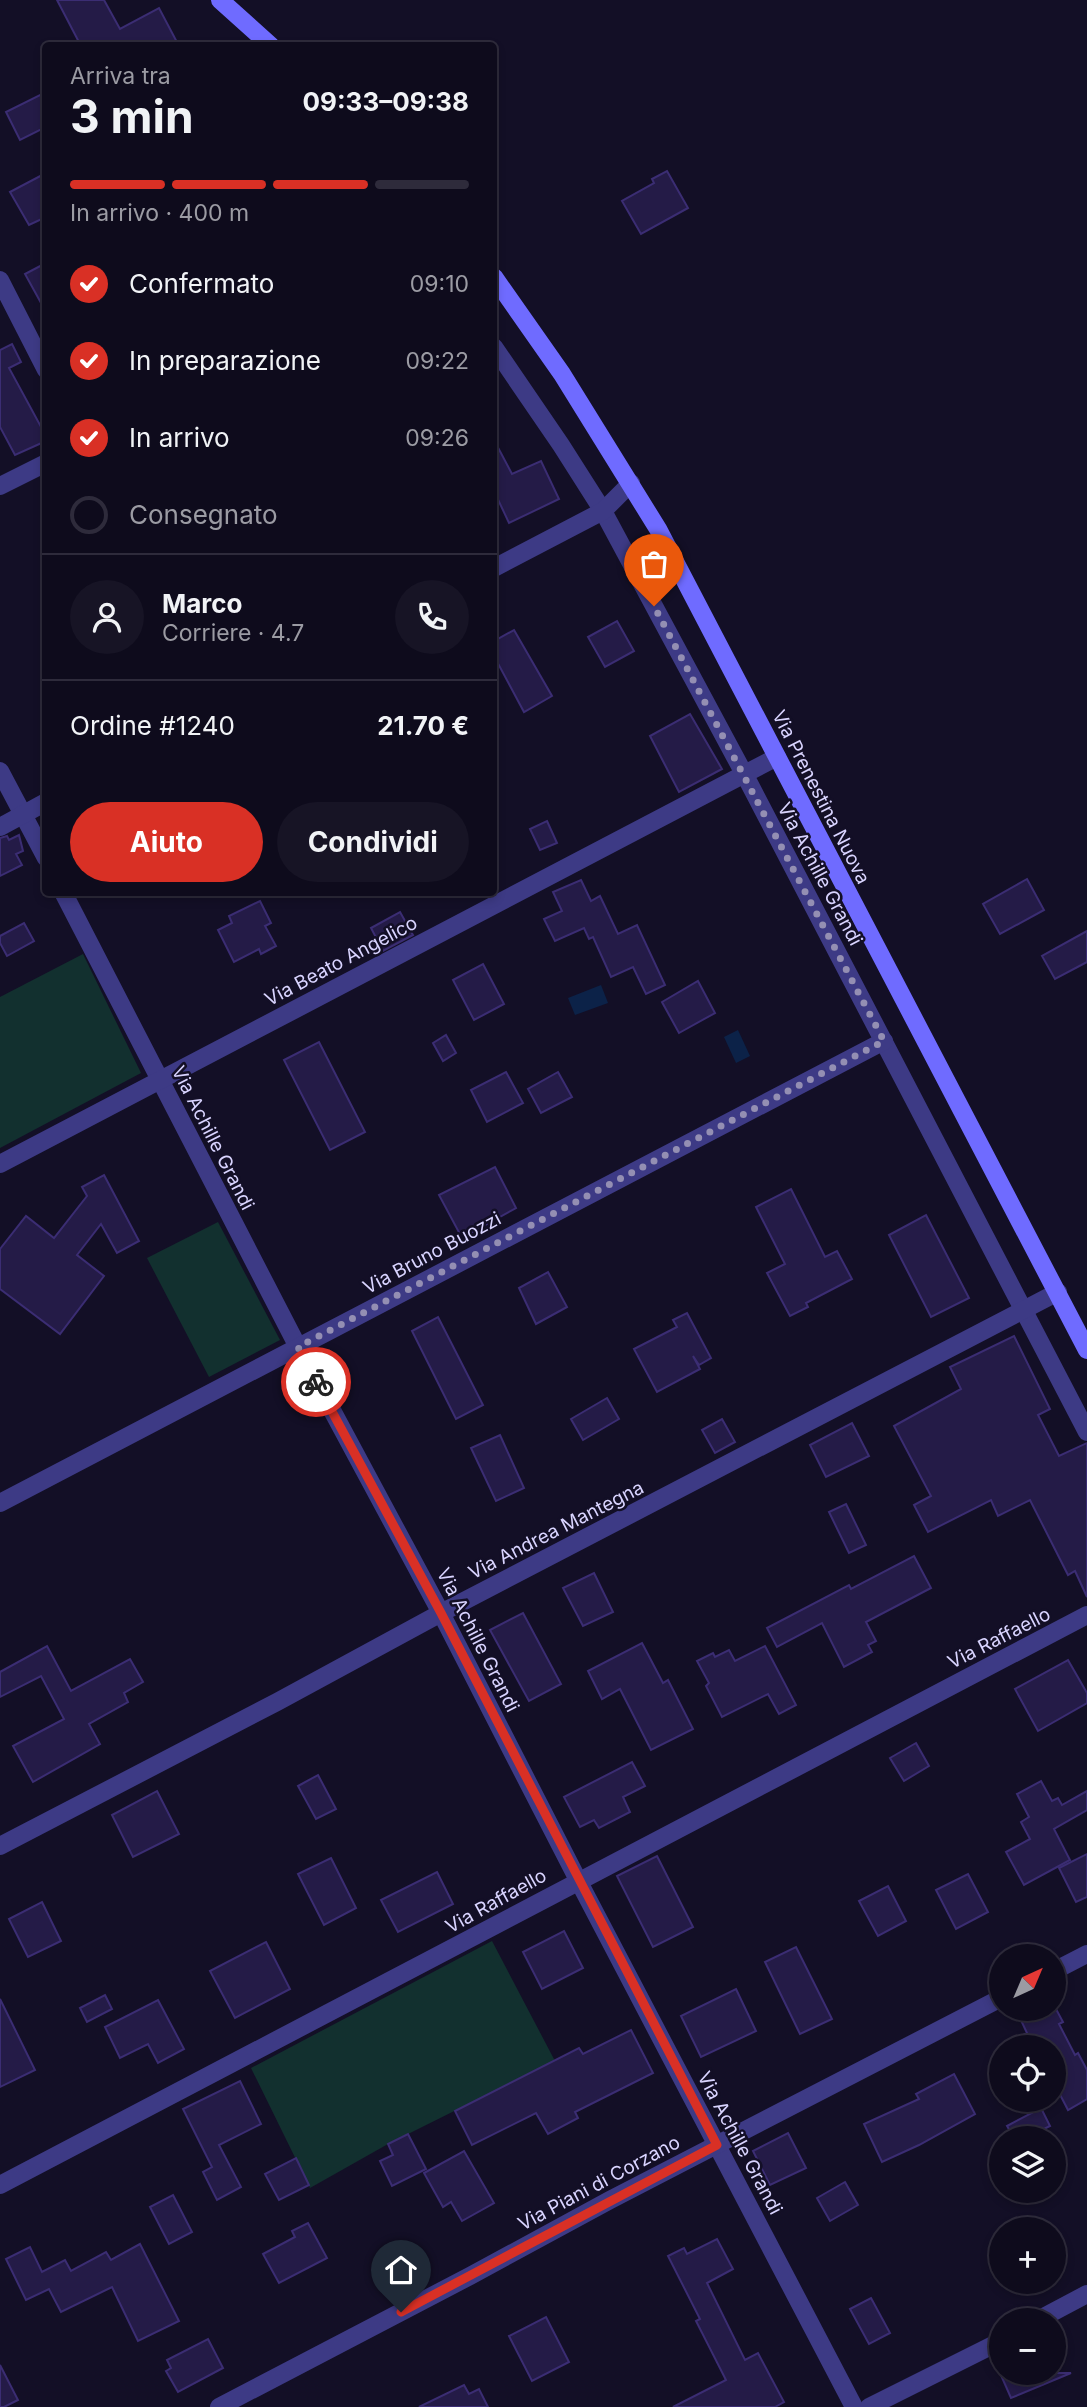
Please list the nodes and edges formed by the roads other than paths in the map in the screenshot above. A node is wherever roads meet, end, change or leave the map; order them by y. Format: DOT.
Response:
graph roads {
  1 [pos="220,0"];
  2 [pos="267,42"];
  3 [pos="0,280"];
  4 [pos="497,281"];
  5 [pos="497,351"];
  6 [pos="42,362"];
  7 [pos="42,465"];
  8 [pos="631,483"];
  9 [pos="0,486"];
  10 [pos="603,511"];
  11 [pos="497,566"];
  12 [pos="777,757"];
  13 [pos="0,771"];
  14 [pos="744,774"];
  15 [pos="42,804"];
  16 [pos="23,814"];
  17 [pos="0,827"];
  18 [pos="42,850"];
  19 [pos="65,896"];
  20 [pos="884,1041"];
  21 [pos="159,1080"];
  22 [pos="0,1164"];
  23 [pos="1058,1292"];
  24 [pos="1025,1310"];
  25 [pos="298,1347"];
  26 [pos="1087,1350"];
  27 [pos="1087,1432"];
  28 [pos="0,1503"];
  29 [pos="441,1613"];
  30 [pos="1087,1615"];
  31 [pos="0,1846"];
  32 [pos="578,1880"];
  33 [pos="1087,1954"];
  34 [pos="1066,1965"];
  35 [pos="989,2004"];
  36 [pos="717,2145"];
  37 [pos="0,2185"];
  38 [pos="1087,2294"];
  39 [pos="1061,2308"];
  40 [pos="989,2347"];
  41 [pos="219,2407"];
  42 [pos="854,2407"];
  43 [pos="869,2407"];
  1 -- 2 [label="main road"];
  3 -- 6 [label="street"];
  4 -- 8 [label="main road, Via Prenestina Nuova"];
  5 -- 10 [label="street, Via Achille Grandi"];
  7 -- 9 [label="street"];
  8 -- 10 [label="street"];
  8 -- 12 [label="main road, Via Prenestina Nuova"];
  10 -- 11 [label="street"];
  10 -- 14 [label="street, Via Achille Grandi"];
  12 -- 14 [label="street, Via Beato Angelico"];
  12 -- 23 [label="main road, Via Prenestina Nuova"];
  13 -- 16 [label="street"];
  14 -- 20 [label="street, Via Achille Grandi"];
  14 -- 21 [label="street, Via Beato Angelico"];
  15 -- 16 [label="street"];
  16 -- 17 [label="street"];
  16 -- 18 [label="street"];
  19 -- 21 [label="street, Via Achille Grandi"];
  20 -- 24 [label="street, Via Achille Grandi"];
  20 -- 25 [label="street, Via Bruno Buozzi"];
  21 -- 22 [label="street, Via Beato Angelico"];
  21 -- 25 [label="street, Via Achille Grandi"];
  23 -- 24 [label="street, Via Andrea Mantegna"];
  23 -- 26 [label="main road, Via Prenestina Nuova"];
  24 -- 27 [label="street, Via Achille Grandi"];
  24 -- 29 [label="street, Via Andrea Mantegna"];
  25 -- 28 [label="street, Via Bruno Buozzi"];
  25 -- 29 [label="street, Via Achille Grandi"];
  29 -- 31 [label="street, Via Andrea Mantegna"];
  29 -- 32 [label="street, Via Achille Grandi"];
  30 -- 32 [label="street, Via Raffaello"];
  32 -- 36 [label="street, Via Achille Grandi"];
  32 -- 37 [label="street, Via Raffaello"];
  33 -- 34 [label="street"];
  35 -- 36 [label="street, Via Piani di Corzano"];
  36 -- 41 [label="street, Via Piani di Corzano"];
  36 -- 42 [label="street, Via Achille Grandi"];
  38 -- 39 [label="street"];
  40 -- 43 [label="street"];
}
